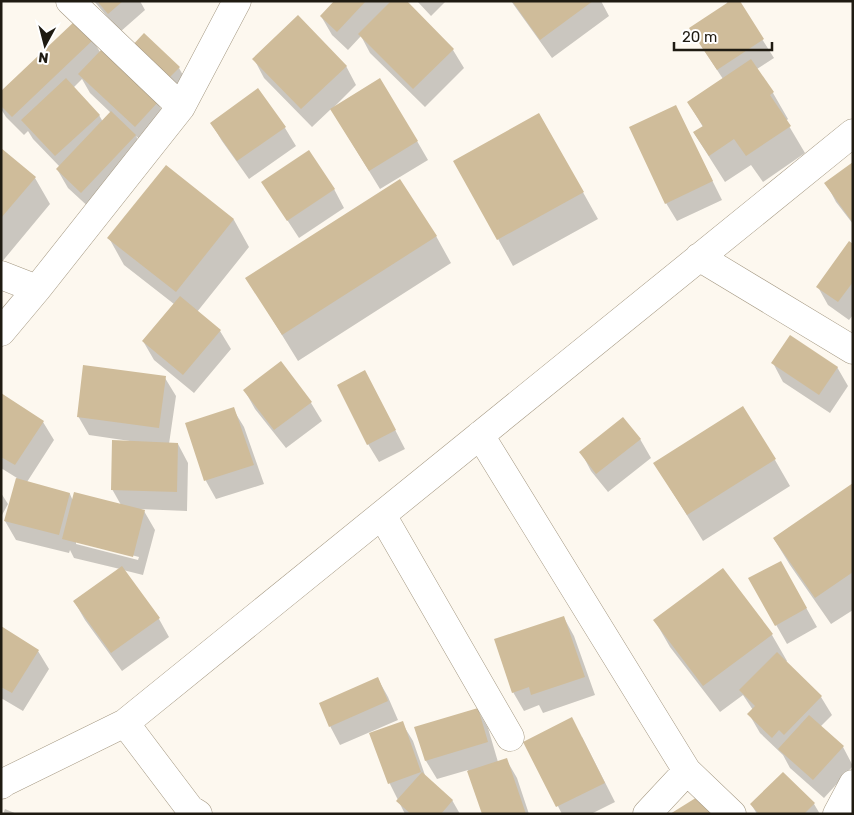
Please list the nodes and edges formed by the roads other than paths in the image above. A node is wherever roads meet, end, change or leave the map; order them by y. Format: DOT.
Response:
graph roads {
  1 [pos="70,1"];
  2 [pos="237,1"];
  3 [pos="181,107"];
  4 [pos="853,133"];
  5 [pos="699,257"];
  6 [pos="1,275"];
  7 [pos="37,289"];
  8 [pos="1,332"];
  9 [pos="853,350"];
  10 [pos="480,434"];
  11 [pos="382,515"];
  12 [pos="125,724"];
  13 [pos="510,736"];
  14 [pos="686,771"];
  15 [pos="2,782"];
  16 [pos="853,784"];
  17 [pos="198,814"];
  18 [pos="646,814"];
  19 [pos="732,814"];
  20 [pos="837,814"];
  1 -- 3 [label="street"];
  2 -- 3 [label="street"];
  3 -- 7 [label="street"];
  4 -- 5 [label="street"];
  5 -- 9 [label="street"];
  5 -- 10 [label="street"];
  6 -- 7 [label="street"];
  7 -- 8 [label="street"];
  10 -- 11 [label="street"];
  10 -- 14 [label="street"];
  11 -- 12 [label="street"];
  11 -- 13 [label="street"];
  12 -- 15 [label="street"];
  12 -- 17 [label="street"];
  14 -- 18 [label="street"];
  14 -- 19 [label="street"];
  16 -- 20 [label="street"];
}
